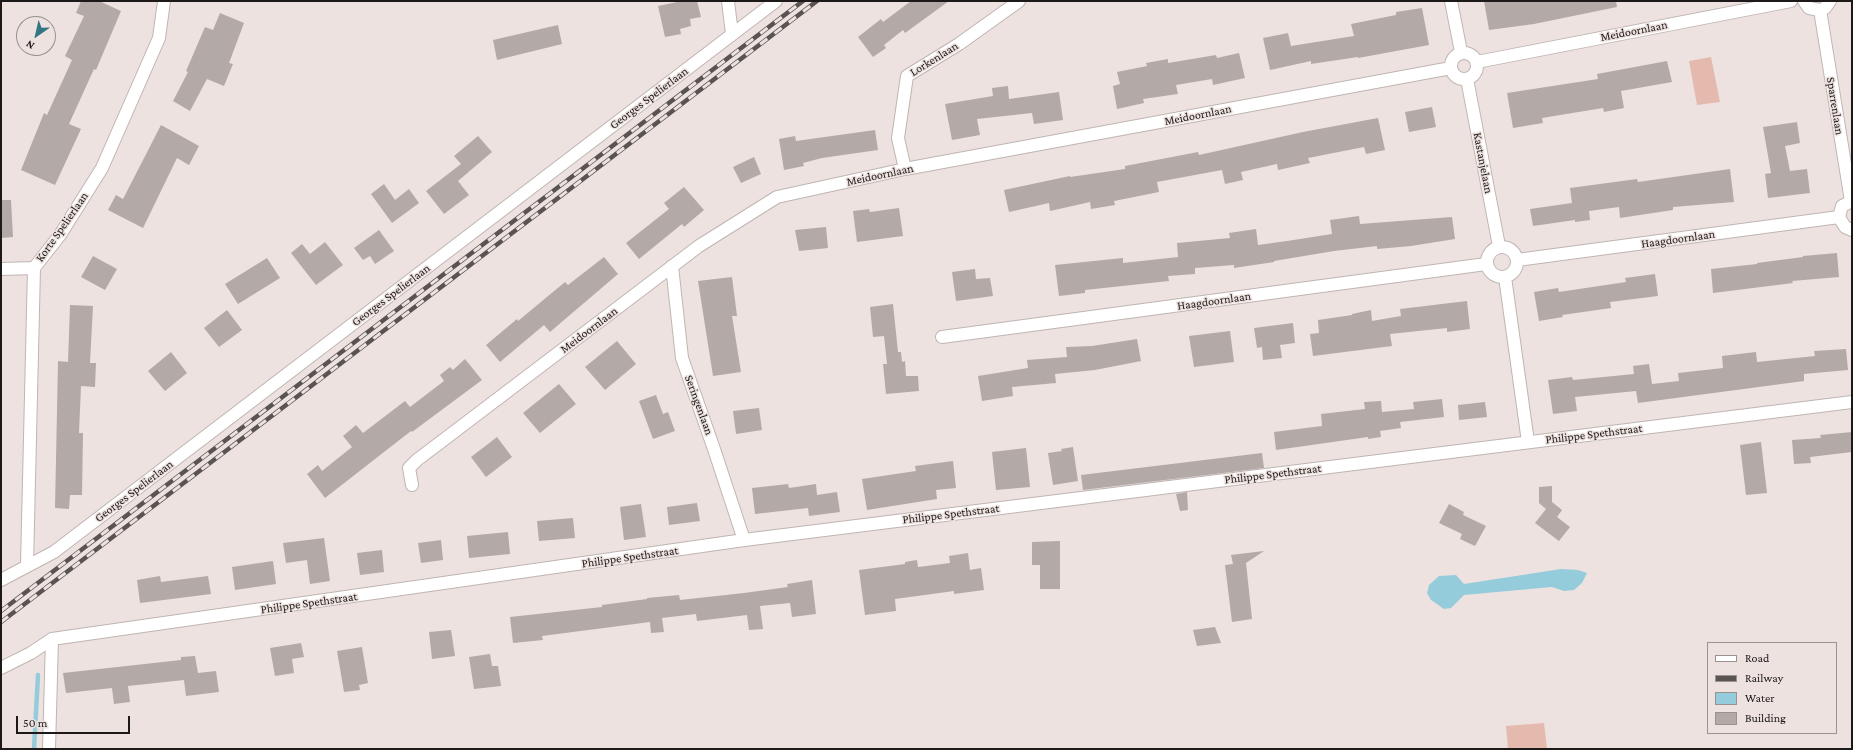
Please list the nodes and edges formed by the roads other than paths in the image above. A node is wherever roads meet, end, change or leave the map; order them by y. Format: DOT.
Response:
graph roads {
  1 [pos="164,1"];
  2 [pos="728,1"];
  3 [pos="776,1"];
  4 [pos="1019,1"];
  5 [pos="1451,1"];
  6 [pos="1791,1"];
  7 [pos="1804,1"];
  8 [pos="1830,1"];
  9 [pos="1820,10"];
  10 [pos="732,34"];
  11 [pos="1461,52"];
  12 [pos="1477,62"];
  13 [pos="1451,68"];
  14 [pos="1467,79"];
  15 [pos="905,170"];
  16 [pos="1851,201"];
  17 [pos="1839,217"];
  18 [pos="1852,230"];
  19 [pos="1499,246"];
  20 [pos="1517,260"];
  21 [pos="1486,264"];
  22 [pos="672,266"];
  23 [pos="1,268"];
  24 [pos="34,268"];
  25 [pos="1505,277"];
  26 [pos="942,337"];
  27 [pos="1852,402"];
  28 [pos="1528,442"];
  29 [pos="412,485"];
  30 [pos="744,540"];
  31 [pos="27,565"];
  32 [pos="1,580"];
  33 [pos="52,640"];
  34 [pos="1,668"];
  35 [pos="49,749"];
  1 -- 24 [label="street, Korte Spelierlaan"];
  2 -- 10 [label="street"];
  3 -- 10 [label="street, Georges Spelierlaan"];
  4 -- 15 [label="street, Lorkenlaan"];
  5 -- 11 [label="street"];
  6 -- 12 [label="street, Meidoornlaan"];
  7 -- 9 [label="street"];
  8 -- 9 [label="street"];
  9 -- 16 [label="street, Sparrenlaan"];
  10 -- 31 [label="street, Georges Spelierlaan"];
  11 -- 12 [label="street"];
  11 -- 13 [label="street"];
  12 -- 14 [label="street"];
  13 -- 14 [label="street"];
  13 -- 15 [label="street, Meidoornlaan"];
  14 -- 19 [label="street, Kastanjelaan"];
  15 -- 22 [label="street, Meidoornlaan"];
  16 -- 17 [label="street"];
  17 -- 18 [label="street"];
  17 -- 20 [label="street, Haagdoornlaan"];
  19 -- 20 [label="street"];
  19 -- 21 [label="street"];
  20 -- 25 [label="street"];
  21 -- 25 [label="street"];
  21 -- 26 [label="street, Haagdoornlaan"];
  22 -- 29 [label="street, Meidoornlaan"];
  22 -- 30 [label="street, Seringenlaan"];
  23 -- 24 [label="street"];
  24 -- 31 [label="street, Korte Spelierlaan"];
  25 -- 28 [label="street"];
  27 -- 28 [label="street, Philippe Spethstraat"];
  28 -- 30 [label="street, Philippe Spethstraat"];
  30 -- 33 [label="street, Philippe Spethstraat"];
  31 -- 32 [label="street, Georges Spelierlaan"];
  33 -- 34 [label="street"];
  33 -- 35 [label="street"];
}
